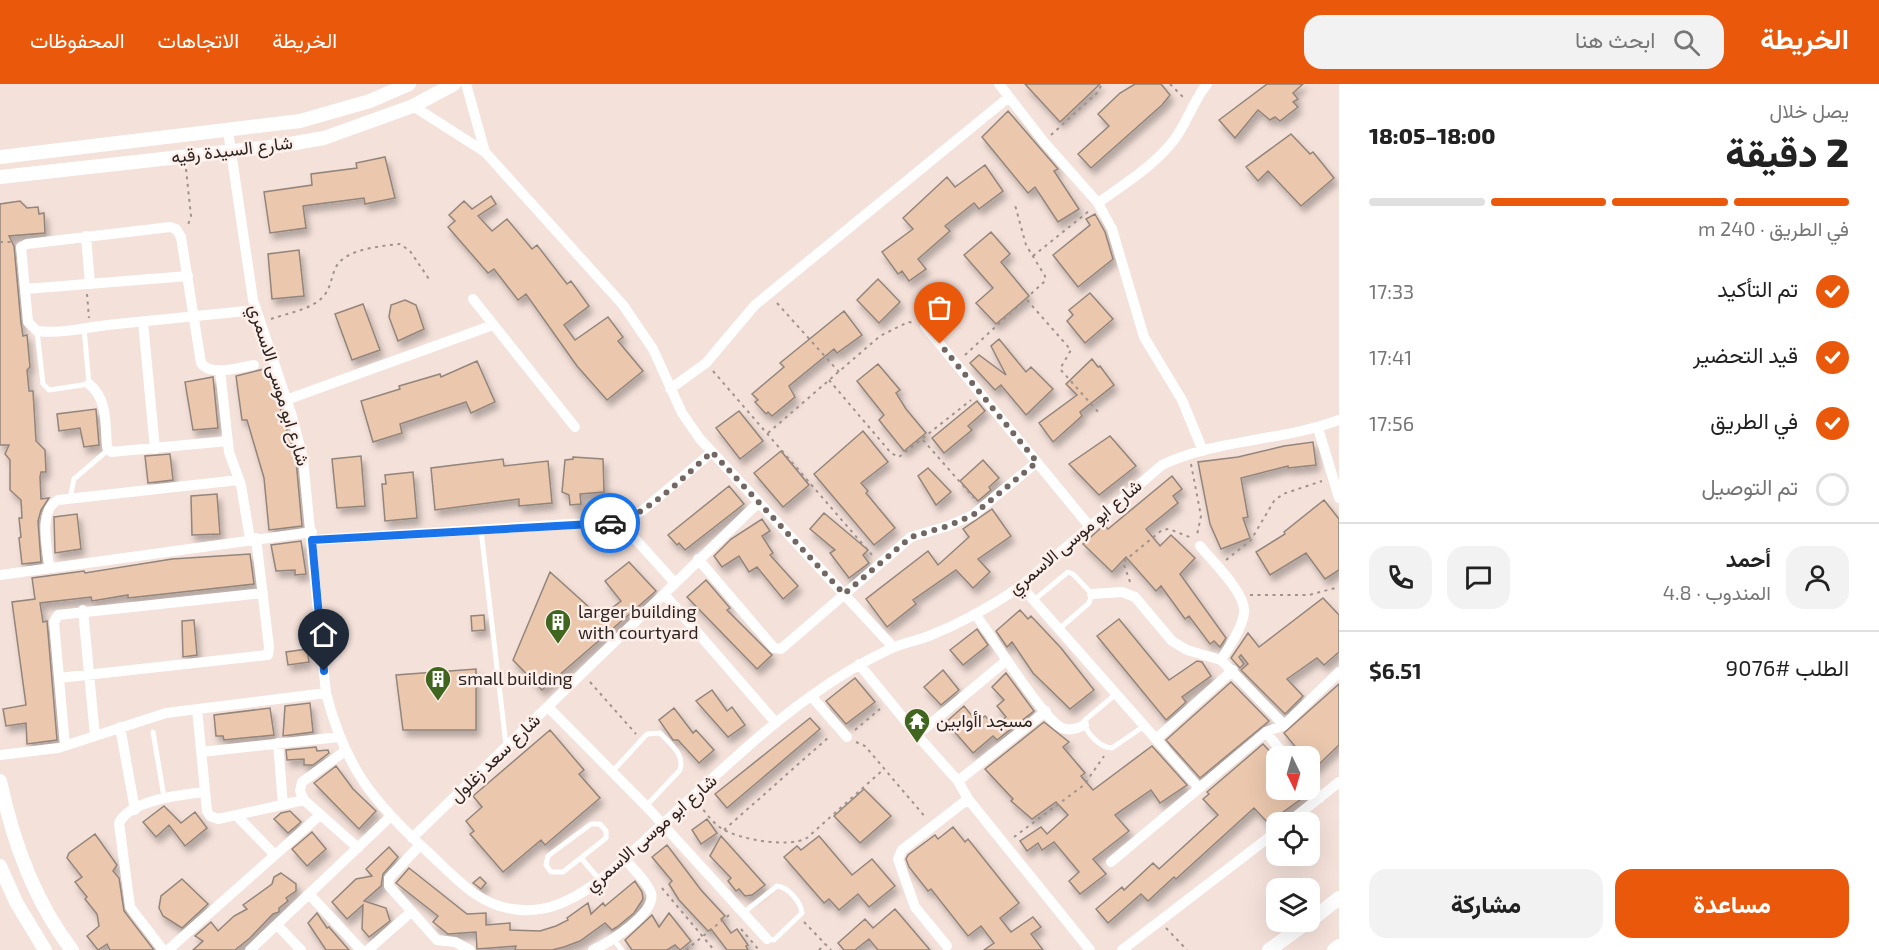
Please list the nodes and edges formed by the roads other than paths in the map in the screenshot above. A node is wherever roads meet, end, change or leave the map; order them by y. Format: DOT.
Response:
graph roads {
  1 [pos="409,84"];
  2 [pos="454,84"];
  3 [pos="466,84"];
  4 [pos="999,84"];
  5 [pos="1207,84"];
  6 [pos="1009,97"];
  7 [pos="413,106"];
  8 [pos="228,131"];
  9 [pos="231,151"];
  10 [pos="485,152"];
  11 [pos="0,157"];
  12 [pos="0,177"];
  13 [pos="1098,204"];
  14 [pos="86,236"];
  15 [pos="188,276"];
  16 [pos="90,284"];
  17 [pos="25,289"];
  18 [pos="473,299"];
  19 [pos="256,310"];
  20 [pos="195,317"];
  21 [pos="143,322"];
  22 [pos="494,325"];
  23 [pos="925,326"];
  24 [pos="87,328"];
  25 [pos="37,331"];
  26 [pos="254,365"];
  27 [pos="220,370"];
  28 [pos="89,384"];
  29 [pos="670,388"];
  30 [pos="286,400"];
  31 [pos="1339,420"];
  32 [pos="575,427"];
  33 [pos="1318,428"];
  34 [pos="228,441"];
  35 [pos="155,449"];
  36 [pos="108,450"];
  37 [pos="1203,451"];
  38 [pos="712,452"];
  39 [pos="1037,462"];
  40 [pos="239,480"];
  41 [pos="70,498"];
  42 [pos="1339,498"];
  43 [pos="759,502"];
  44 [pos="620,521"];
  45 [pos="1090,527"];
  46 [pos="481,530"];
  47 [pos="312,536"];
  48 [pos="253,539"];
  49 [pos="1200,546"];
  50 [pos="698,559"];
  51 [pos="49,568"];
  52 [pos="0,575"];
  53 [pos="675,584"];
  54 [pos="1021,586"];
  55 [pos="263,593"];
  56 [pos="664,594"];
  57 [pos="844,594"];
  58 [pos="1092,594"];
  59 [pos="1034,600"];
  60 [pos="83,610"];
  61 [pos="975,614"];
  62 [pos="1059,629"];
  63 [pos="893,647"];
  64 [pos="1007,660"];
  65 [pos="1221,660"];
  66 [pos="859,664"];
  67 [pos="1233,670"];
  68 [pos="1339,672"];
  69 [pos="89,675"];
  70 [pos="59,678"];
  71 [pos="326,693"];
  72 [pos="1116,694"];
  73 [pos="811,696"];
  74 [pos="548,707"];
  75 [pos="197,709"];
  76 [pos="1046,711"];
  77 [pos="776,723"];
  78 [pos="1284,724"];
  79 [pos="1084,725"];
  80 [pos="1144,726"];
  81 [pos="120,727"];
  82 [pos="153,732"];
  83 [pos="1266,732"];
  84 [pos="917,735"];
  85 [pos="94,736"];
  86 [pos="339,737"];
  87 [pos="847,737"];
  88 [pos="1156,740"];
  89 [pos="278,743"];
  90 [pos="65,746"];
  91 [pos="1277,746"];
  92 [pos="506,747"];
  93 [pos="345,751"];
  94 [pos="201,752"];
  95 [pos="0,755"];
  96 [pos="612,772"];
  97 [pos="958,781"];
  98 [pos="0,782"];
  99 [pos="1339,782"];
  100 [pos="1199,788"];
  101 [pos="205,792"];
  102 [pos="164,797"];
  103 [pos="1320,798"];
  104 [pos="968,799"];
  105 [pos="304,800"];
  106 [pos="1317,800"];
  107 [pos="283,805"];
  108 [pos="646,806"];
  109 [pos="135,810"];
  110 [pos="1302,812"];
  111 [pos="236,815"];
  112 [pos="320,815"];
  113 [pos="390,816"];
  114 [pos="662,824"];
  115 [pos="1266,840"];
  116 [pos="416,841"];
  117 [pos="358,848"];
  118 [pos="275,855"];
  119 [pos="582,858"];
  120 [pos="625,859"];
  121 [pos="1111,862"];
  122 [pos="0,866"];
  123 [pos="599,879"];
  124 [pos="310,895"];
  125 [pos="1339,898"];
  126 [pos="741,910"];
  127 [pos="411,912"];
  128 [pos="1320,913"];
  129 [pos="278,926"];
  130 [pos="1294,932"];
  131 [pos="613,939"];
  132 [pos="767,939"];
  133 [pos="947,946"];
  134 [pos="1339,946"];
  135 [pos="1088,949"];
  136 [pos="45,950"];
  137 [pos="72,950"];
  138 [pos="163,950"];
  139 [pos="168,950"];
  140 [pos="250,950"];
  141 [pos="301,950"];
  142 [pos="361,950"];
  143 [pos="368,950"];
  144 [pos="470,950"];
  145 [pos="593,950"];
  146 [pos="622,950"];
  147 [pos="1122,950"];
  148 [pos="1269,950"];
  149 [pos="1334,950"];
  1 -- 8 [label="street, شارع السيدة رقيه"];
  2 -- 7 [label="street, شارع السيدة رقيه"];
  3 -- 10 [label="street"];
  4 -- 6 [label="street"];
  5 -- 13 [label="street"];
  6 -- 13 [label="street"];
  6 -- 29 [label="street"];
  7 -- 9 [label="street, شارع السيدة رقيه"];
  7 -- 10 [label="street"];
  8 -- 9 [label="street, شارع ابو موسى الاسمري"];
  8 -- 11 [label="street, شارع السيدة رقيه"];
  9 -- 12 [label="street, شارع السيدة رقيه"];
  9 -- 19 [label="street, شارع ابو موسى الاسمري"];
  10 -- 29 [label="street"];
  13 -- 37 [label="street"];
  14 -- 15 [label="street"];
  14 -- 16 [label="street"];
  14 -- 17 [label="street"];
  15 -- 16 [label="street"];
  15 -- 20 [label="street"];
  16 -- 17 [label="street"];
  17 -- 25 [label="street"];
  18 -- 22 [label="street"];
  19 -- 20 [label="street"];
  19 -- 30 [label="street, شارع ابو موسى الاسمري"];
  20 -- 21 [label="street"];
  20 -- 27 [label="street"];
  21 -- 24 [label="street"];
  21 -- 35 [label="street"];
  22 -- 30 [label="street"];
  22 -- 32 [label="street"];
  23 -- 39 [label="street"];
  24 -- 25 [label="street"];
  24 -- 28 [label="lane"];
  25 -- 28 [label="lane"];
  26 -- 27 [label="street"];
  27 -- 34 [label="street"];
  28 -- 36 [label="street"];
  29 -- 38 [label="street"];
  30 -- 47 [label="street, شارع ابو موسى الاسمري"];
  31 -- 33 [label="street, شارع ابو موسى الاسمري"];
  33 -- 37 [label="street, شارع ابو موسى الاسمري"];
  33 -- 42 [label="street"];
  34 -- 35 [label="street"];
  34 -- 40 [label="street"];
  35 -- 36 [label="street"];
  36 -- 41 [label="lane"];
  37 -- 45 [label="street, شارع ابو موسى الاسمري"];
  38 -- 43 [label="street"];
  38 -- 44 [label="street"];
  39 -- 45 [label="street"];
  39 -- 57 [label="street"];
  40 -- 41 [label="street"];
  40 -- 48 [label="street"];
  41 -- 51 [label="street"];
  43 -- 50 [label="street, شارع سعد زغلول"];
  43 -- 57 [label="street"];
  44 -- 46 [label="street"];
  44 -- 53 [label="street"];
  45 -- 54 [label="street, شارع ابو موسى الاسمري"];
  46 -- 47 [label="street"];
  46 -- 92 [label="lane"];
  47 -- 48 [label="street"];
  47 -- 71 [label="street, شارع ابو موسى الاسمري"];
  48 -- 51 [label="street"];
  48 -- 55 [label="street"];
  49 -- 65 [label="street"];
  50 -- 53 [label="street, شارع سعد زغلول"];
  50 -- 57 [label="street"];
  51 -- 52 [label="street"];
  53 -- 56 [label="street, شارع سعد زغلول"];
  54 -- 59 [label="street"];
  54 -- 61 [label="street, شارع ابو موسى الاسمري"];
  55 -- 60 [label="street"];
  55 -- 69 [label="street"];
  56 -- 74 [label="street, شارع سعد زغلول"];
  56 -- 77 [label="street"];
  57 -- 63 [label="street"];
  58 -- 59 [label="lane"];
  58 -- 62 [label="lane"];
  58 -- 65 [label="street"];
  59 -- 62 [label="street"];
  60 -- 69 [label="street"];
  60 -- 70 [label="street"];
  61 -- 63 [label="street, شارع ابو موسى الاسمري"];
  61 -- 64 [label="street"];
  62 -- 72 [label="street"];
  63 -- 66 [label="street, شارع ابو موسى الاسمري"];
  64 -- 76 [label="street"];
  64 -- 84 [label="street"];
  65 -- 67 [label="street"];
  66 -- 73 [label="street, شارع ابو موسى الاسمري"];
  66 -- 84 [label="street"];
  67 -- 78 [label="street"];
  67 -- 88 [label="street"];
  68 -- 78 [label="street"];
  69 -- 70 [label="street"];
  69 -- 85 [label="street"];
  70 -- 90 [label="street"];
  71 -- 75 [label="street"];
  71 -- 86 [label="street, شارع ابو موسى الاسمري"];
  72 -- 79 [label="lane"];
  72 -- 80 [label="street"];
  73 -- 77 [label="street, شارع ابو موسى الاسمري"];
  73 -- 87 [label="street"];
  74 -- 92 [label="street, شارع سعد زغلول"];
  74 -- 96 [label="street"];
  75 -- 81 [label="street"];
  75 -- 94 [label="street"];
  76 -- 79 [label="street"];
  76 -- 97 [label="street"];
  77 -- 114 [label="street, شارع ابو موسى الاسمري"];
  78 -- 83 [label="street"];
  79 -- 80 [label="lane"];
  80 -- 88 [label="street"];
  81 -- 85 [label="street"];
  81 -- 109 [label="street"];
  82 -- 102 [label="lane"];
  83 -- 91 [label="street"];
  83 -- 100 [label="street"];
  84 -- 97 [label="street"];
  85 -- 90 [label="street"];
  86 -- 89 [label="street"];
  86 -- 93 [label="street, شارع ابو موسى الاسمري"];
  88 -- 100 [label="street"];
  89 -- 94 [label="street"];
  89 -- 107 [label="street"];
  90 -- 95 [label="street"];
  92 -- 116 [label="street, شارع سعد زغلول"];
  93 -- 105 [label="street"];
  93 -- 113 [label="street, شارع ابو موسى الاسمري"];
  94 -- 101 [label="street"];
  96 -- 108 [label="street"];
  96 -- 108 [label="lane"];
  97 -- 104 [label="street"];
  98 -- 137 [label="street"];
  99 -- 103 [label="street"];
  100 -- 121 [label="street"];
  101 -- 102 [label="street"];
  101 -- 111 [label="street"];
  102 -- 109 [label="street"];
  104 -- 133 [label="street"];
  104 -- 135 [label="street"];
  105 -- 107 [label="street"];
  105 -- 112 [label="street"];
  106 -- 110 [label="street"];
  107 -- 111 [label="street"];
  108 -- 114 [label="street"];
  109 -- 138 [label="street"];
  111 -- 118 [label="street"];
  112 -- 117 [label="street"];
  112 -- 118 [label="street"];
  113 -- 116 [label="street, شارع ابو موسى الاسمري"];
  113 -- 117 [label="street"];
  114 -- 120 [label="street, شارع ابو موسى الاسمري"];
  114 -- 126 [label="street"];
  115 -- 147 [label="street"];
  116 -- 123 [label="street, شارع ابو موسى الاسمري"];
  116 -- 127 [label="street, شارع سعد زغلول"];
  117 -- 124 [label="street"];
  118 -- 139 [label="street"];
  119 -- 119 [label="lane"];
  119 -- 123 [label="lane"];
  120 -- 123 [label="street, شارع ابو موسى الاسمري"];
  120 -- 131 [label="street"];
  122 -- 136 [label="street"];
  124 -- 129 [label="street"];
  124 -- 142 [label="street"];
  125 -- 128 [label="street"];
  126 -- 132 [label="street"];
  126 -- 132 [label="lane"];
  127 -- 143 [label="street"];
  127 -- 144 [label="street"];
  129 -- 140 [label="street"];
  129 -- 141 [label="street"];
  130 -- 148 [label="street"];
  131 -- 145 [label="street"];
  131 -- 146 [label="lane"];
  134 -- 149 [label="street"];
}
